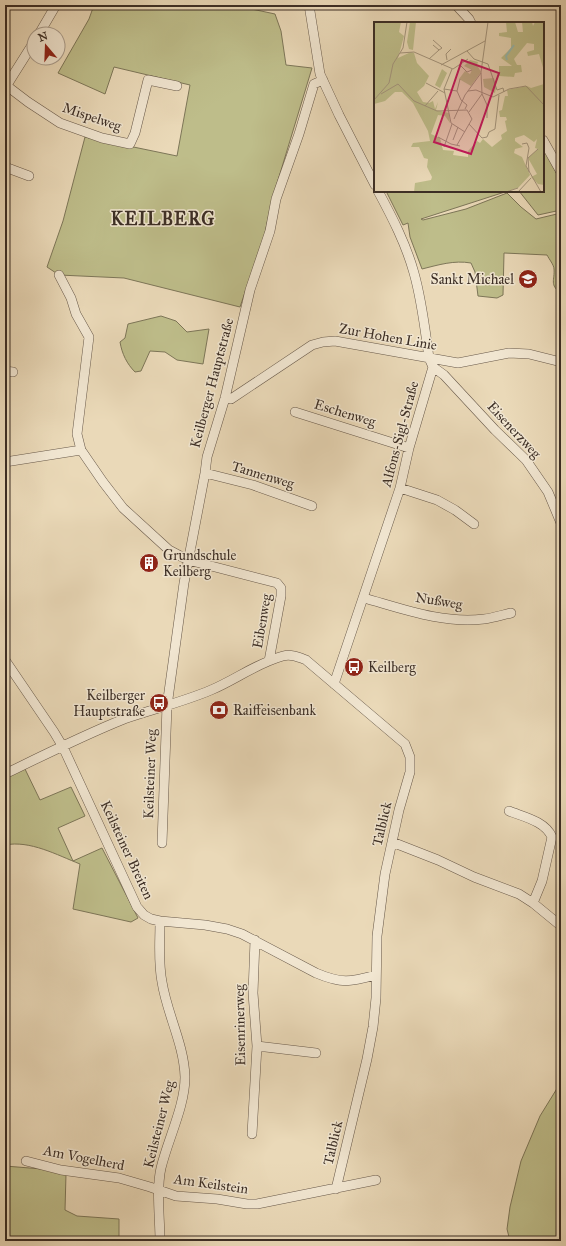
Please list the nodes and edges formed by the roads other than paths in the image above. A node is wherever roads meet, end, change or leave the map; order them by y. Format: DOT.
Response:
graph roads {
  1 [pos="56,5"];
  2 [pos="309,5"];
  3 [pos="456,5"];
  4 [pos="470,22"];
  5 [pos="44,26"];
  6 [pos="26,55"];
  7 [pos="322,77"];
  8 [pos="176,86"];
  9 [pos="6,87"];
  10 [pos="544,142"];
  11 [pos="5,167"];
  12 [pos="561,172"];
  13 [pos="29,176"];
  14 [pos="374,183"];
  15 [pos="379,192"];
  16 [pos="59,276"];
  17 [pos="429,358"];
  18 [pos="561,362"];
  19 [pos="433,367"];
  20 [pos="225,398"];
  21 [pos="295,412"];
  22 [pos="409,448"];
  23 [pos="82,450"];
  24 [pos="5,462"];
  25 [pos="205,473"];
  26 [pos="400,488"];
  27 [pos="312,506"];
  28 [pos="561,523"];
  29 [pos="474,524"];
  30 [pos="188,560"];
  31 [pos="364,598"];
  32 [pos="511,613"];
  33 [pos="5,660"];
  34 [pos="269,660"];
  35 [pos="334,684"];
  36 [pos="167,706"];
  37 [pos="63,747"];
  38 [pos="5,774"];
  39 [pos="509,812"];
  40 [pos="392,842"];
  41 [pos="162,843"];
  42 [pos="533,903"];
  43 [pos="160,921"];
  44 [pos="561,926"];
  45 [pos="255,940"];
  46 [pos="376,975"];
  47 [pos="257,1046"];
  48 [pos="316,1053"];
  49 [pos="252,1134"];
  50 [pos="26,1161"];
  51 [pos="376,1180"];
  52 [pos="336,1189"];
  53 [pos="159,1191"];
  54 [pos="160,1241"];
  1 -- 5 [label="street"];
  2 -- 7 [label="street"];
  3 -- 4 [label="street"];
  6 -- 9 [label="street"];
  7 -- 14 [label="street"];
  7 -- 20 [label="street, Keilberger Hauptstraße"];
  8 -- 9 [label="street, Mispelweg"];
  10 -- 12 [label="street"];
  11 -- 13 [label="street"];
  15 -- 17 [label="street, Alfons-Sigl-Straße"];
  16 -- 23 [label="street"];
  17 -- 18 [label="street, Zur Hohen Linie"];
  17 -- 19 [label="street, Alfons-Sigl-Straße"];
  17 -- 20 [label="street, Zur Hohen Linie"];
  19 -- 22 [label="street, Alfons-Sigl-Straße"];
  19 -- 28 [label="street, Eisenerzweg"];
  20 -- 25 [label="street, Keilberger Hauptstraße"];
  21 -- 22 [label="street, Eschenweg"];
  22 -- 26 [label="street, Alfons-Sigl-Straße"];
  23 -- 24 [label="street"];
  23 -- 30 [label="street"];
  25 -- 27 [label="street, Tannenweg"];
  25 -- 30 [label="street, Keilberger Hauptstraße"];
  26 -- 29 [label="street"];
  26 -- 31 [label="street, Alfons-Sigl-Straße"];
  30 -- 34 [label="street, Eibenweg"];
  30 -- 36 [label="street, Keilberger Hauptstraße"];
  31 -- 32 [label="street, Nußweg"];
  31 -- 35 [label="street, Alfons-Sigl-Straße"];
  33 -- 37 [label="street, Keilsteiner Breiten"];
  34 -- 35 [label="street, Talblick"];
  34 -- 36 [label="street, Talblick"];
  35 -- 40 [label="street, Talblick"];
  36 -- 37 [label="street, Talblick"];
  36 -- 41 [label="street, Keilsteiner Weg"];
  37 -- 38 [label="street, Talblick"];
  37 -- 43 [label="street, Keilsteiner Breiten"];
  39 -- 42 [label="street"];
  40 -- 42 [label="street"];
  40 -- 46 [label="street, Talblick"];
  42 -- 44 [label="street"];
  43 -- 45 [label="street, Keilsteiner Breiten"];
  43 -- 53 [label="street, Keilsteiner Weg"];
  45 -- 46 [label="street, Keilsteiner Breiten"];
  45 -- 47 [label="street, Eisenrinerweg"];
  46 -- 52 [label="street, Talblick"];
  47 -- 48 [label="street"];
  47 -- 49 [label="street, Eisenrinerweg"];
  50 -- 53 [label="street, Am Vogelherd"];
  51 -- 52 [label="street, Am Keilstein"];
  52 -- 53 [label="street, Am Keilstein"];
  53 -- 54 [label="street, Keilsteiner Weg"];
}
